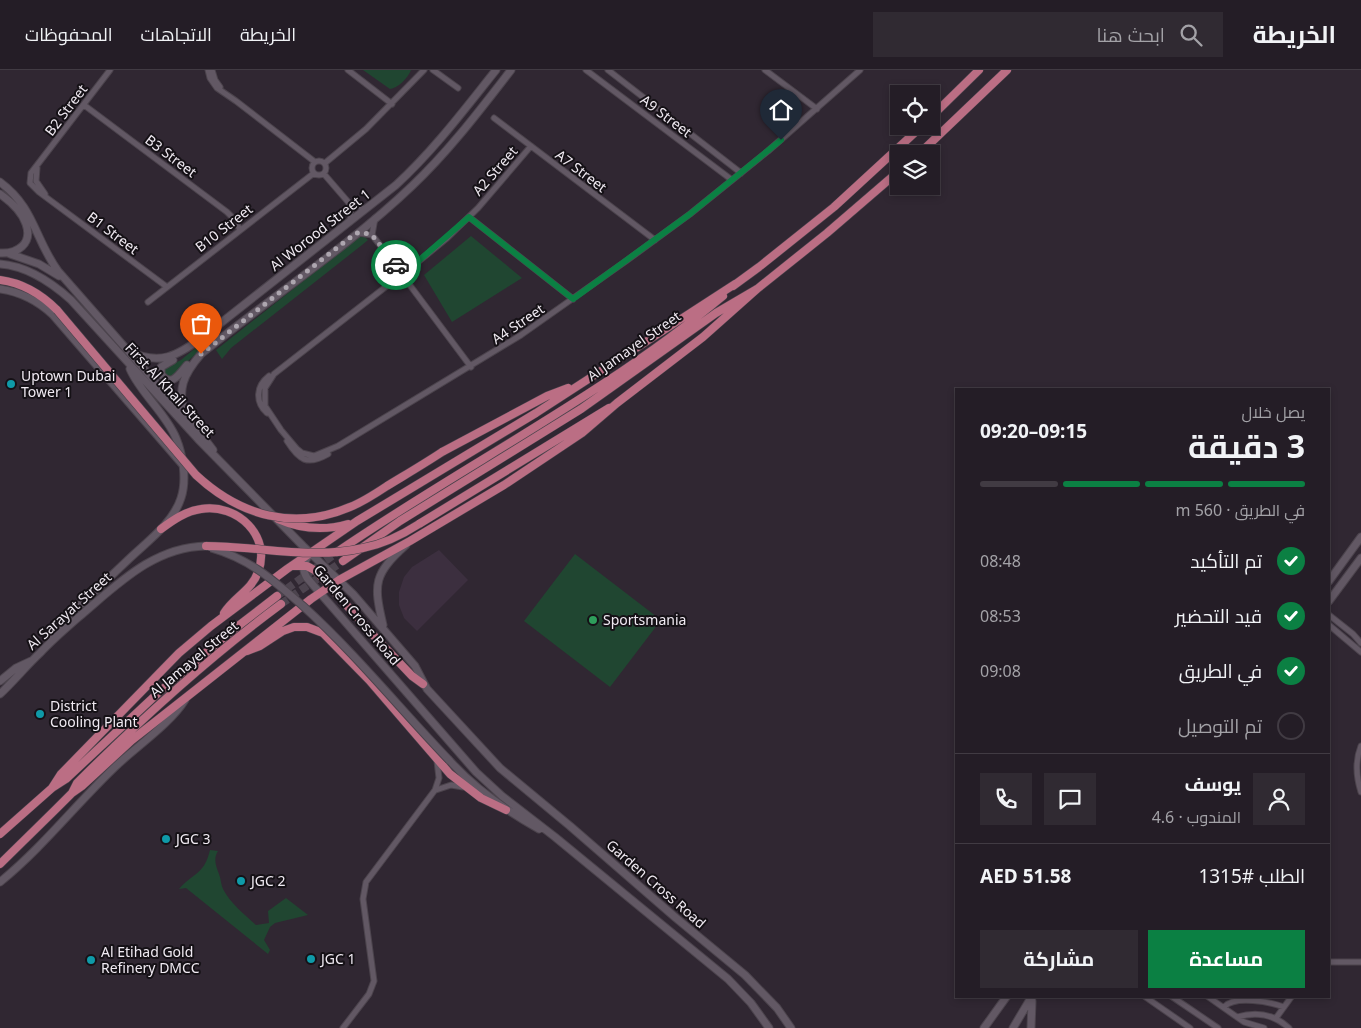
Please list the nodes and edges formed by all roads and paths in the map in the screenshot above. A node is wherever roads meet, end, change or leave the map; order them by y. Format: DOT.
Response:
graph roads {
  1 [pos="110,70"];
  2 [pos="208,70"];
  3 [pos="212,70"];
  4 [pos="348,70"];
  5 [pos="424,70"];
  6 [pos="434,70"];
  7 [pos="496,70"];
  8 [pos="511,70"];
  9 [pos="586,70"];
  10 [pos="608,70"];
  11 [pos="765,70"];
  12 [pos="860,70"];
  13 [pos="979,70"];
  14 [pos="1007,70"];
  15 [pos="458,88"];
  16 [pos="228,95"];
  17 [pos="392,104"];
  18 [pos="84,105"];
  19 [pos="940,108"];
  20 [pos="817,109"];
  21 [pos="494,118"];
  22 [pos="912,135"];
  23 [pos="928,145"];
  24 [pos="531,146"];
  25 [pos="315,162"];
  26 [pos="40,163"];
  27 [pos="325,163"];
  28 [pos="314,172"];
  29 [pos="741,173"];
  30 [pos="324,174"];
  31 [pos="890,179"];
  32 [pos="732,180"];
  33 [pos="0,182"];
  34 [pos="0,194"];
  35 [pos="349,204"];
  36 [pos="367,209"];
  37 [pos="469,217"];
  38 [pos="376,218"];
  39 [pos="350,222"];
  40 [pos="240,230"];
  41 [pos="356,233"];
  42 [pos="372,235"];
  43 [pos="655,240"];
  44 [pos="0,254"];
  45 [pos="10,254"];
  46 [pos="0,264"];
  47 [pos="398,269"];
  48 [pos="408,270"];
  49 [pos="397,278"];
  50 [pos="0,280"];
  51 [pos="65,280"];
  52 [pos="406,280"];
  53 [pos="735,284"];
  54 [pos="167,287"];
  55 [pos="0,288"];
  56 [pos="757,289"];
  57 [pos="573,299"];
  58 [pos="148,302"];
  59 [pos="197,342"];
  60 [pos="128,351"];
  61 [pos="201,354"];
  62 [pos="127,363"];
  63 [pos="471,367"];
  64 [pos="577,386"];
  65 [pos="617,403"];
  66 [pos="185,416"];
  67 [pos="219,461"];
  68 [pos="182,464"];
  69 [pos="278,519"];
  70 [pos="357,520"];
  71 [pos="161,529"];
  72 [pos="1361,537"];
  73 [pos="410,541"];
  74 [pos="206,546"];
  75 [pos="311,553"];
  76 [pos="336,553"];
  77 [pos="1361,558"];
  78 [pos="343,561"];
  79 [pos="303,566"];
  80 [pos="290,567"];
  81 [pos="339,580"];
  82 [pos="1330,580"];
  83 [pos="330,586"];
  84 [pos="320,592"];
  85 [pos="277,596"];
  86 [pos="1330,599"];
  87 [pos="281,604"];
  88 [pos="1330,616"];
  89 [pos="222,618"];
  90 [pos="1330,626"];
  91 [pos="383,628"];
  92 [pos="51,641"];
  93 [pos="1361,643"];
  94 [pos="242,652"];
  95 [pos="1361,652"];
  96 [pos="33,659"];
  97 [pos="0,681"];
  98 [pos="423,684"];
  99 [pos="0,694"];
  100 [pos="186,698"];
  101 [pos="1361,746"];
  102 [pos="436,758"];
  103 [pos="52,788"];
  104 [pos="467,788"];
  105 [pos="435,790"];
  106 [pos="1361,792"];
  107 [pos="72,793"];
  108 [pos="506,810"];
  109 [pos="0,834"];
  110 [pos="555,836"];
  111 [pos="0,864"];
  112 [pos="0,882"];
  113 [pos="1330,962"];
  114 [pos="1361,962"];
  115 [pos="1006,998"];
  116 [pos="1031,998"];
  117 [pos="1032,998"];
  118 [pos="1147,998"];
  119 [pos="1174,998"];
  120 [pos="1210,998"];
  121 [pos="1291,998"];
  122 [pos="1224,1007"];
  123 [pos="1284,1007"];
  124 [pos="1237,1017"];
  125 [pos="1276,1018"];
  126 [pos="343,1028"];
  127 [pos="769,1028"];
  128 [pos="791,1028"];
  129 [pos="984,1028"];
  130 [pos="1012,1028"];
  131 [pos="1031,1028"];
  132 [pos="1190,1028"];
  133 [pos="1218,1028"];
  134 [pos="1264,1028"];
  135 [pos="1289,1028"];
  1 -- 18 [label="street, B2 Street"];
  2 -- 16 [label="street"];
  3 -- 16 [label="street"];
  4 -- 17 [label="street"];
  5 -- 17 [label="street"];
  6 -- 15 [label="street"];
  7 -- 36 [label="main road, Al Worood Street 1"];
  8 -- 38 [label="main road, Al Worood Street 1"];
  9 -- 32 [label="street, A9 Street"];
  10 -- 29 [label="street, A9 Street"];
  11 -- 20 [label="street"];
  12 -- 20 [label="street, A4 Street"];
  13 -- 19 [label="main road"];
  14 -- 23 [label="main road"];
  16 -- 25 [label="street"];
  17 -- 27 [label="street"];
  18 -- 26 [label="street, B2 Street"];
  18 -- 40 [label="street, B3 Street"];
  20 -- 29 [label="street, A4 Street"];
  21 -- 24 [label="street, A7 Street"];
  22 -- 53 [label="main road, Al Jamayel Street"];
  24 -- 37 [label="street, A2 Street"];
  24 -- 43 [label="street, A7 Street"];
  25 -- 27 [label="street"];
  25 -- 28 [label="street"];
  26 -- 54 [label="street, B1 Street"];
  27 -- 30 [label="street"];
  28 -- 30 [label="street"];
  28 -- 40 [label="street, B10 Street"];
  29 -- 32 [label="street, A4 Street"];
  30 -- 35 [label="street"];
  31 -- 56 [label="main road, Al Jamayel Street"];
  32 -- 43 [label="street, A4 Street"];
  33 -- 51 [label="main road"];
  34 -- 45 [label="main road"];
  35 -- 36 [label="street"];
  35 -- 39 [label="street"];
  36 -- 39 [label="main road, Al Worood Street 1"];
  37 -- 48 [label="street, A2 Street"];
  37 -- 57 [label="street"];
  38 -- 41 [label="main road, Al Worood Street 1"];
  38 -- 42 [label="street"];
  39 -- 59 [label="main road, Al Worood Street 1"];
  40 -- 54 [label="street, B10 Street"];
  41 -- 42 [label="street"];
  41 -- 61 [label="main road, Al Worood Street 1"];
  42 -- 47 [label="street"];
  43 -- 57 [label="street, A4 Street"];
  44 -- 45 [label="main road"];
  45 -- 51 [label="main road"];
  46 -- 62 [label="main road, First Al Khail Street"];
  47 -- 48 [label="street"];
  47 -- 49 [label="street"];
  48 -- 52 [label="street"];
  49 -- 52 [label="street"];
  49 -- 63 [label="street, A4 Street"];
  50 -- 64 [label="main road, bridge"];
  51 -- 60 [label="main road"];
  52 -- 63 [label="street"];
  53 -- 64 [label="main road"];
  53 -- 76 [label="main road, Al Jamayel Street"];
  54 -- 58 [label="street, B10 Street"];
  55 -- 68 [label="main road"];
  56 -- 65 [label="main road"];
  56 -- 78 [label="main road, Al Jamayel Street"];
  57 -- 63 [label="street, A4 Street"];
  59 -- 60 [label="main road, Al Worood Street 1"];
  59 -- 61 [label="main road"];
  60 -- 66 [label="main road"];
  61 -- 66 [label="main road, Al Worood Street 1"];
  62 -- 67 [label="main road, First Al Khail Street"];
  62 -- 68 [label="main road"];
  64 -- 70 [label="main road"];
  65 -- 73 [label="main road"];
  65 -- 74 [label="main road, bridge"];
  66 -- 67 [label="main road"];
  67 -- 69 [label="main road, First Al Khail Street"];
  68 -- 71 [label="main road"];
  69 -- 70 [label="main road"];
  69 -- 75 [label="main road, First Al Khail Street"];
  70 -- 75 [label="main road"];
  71 -- 89 [label="main road"];
  71 -- 92 [label="main road"];
  72 -- 82 [label="main road"];
  73 -- 81 [label="main road"];
  73 -- 91 [label="main road"];
  74 -- 92 [label="main road, Al Sarayat Street"];
  74 -- 108 [label="main road, bridge"];
  75 -- 79 [label="main road, Garden Cross Road"];
  75 -- 80 [label="main road"];
  75 -- 81 [label="main road, Garden Cross Road"];
  77 -- 86 [label="main road"];
  79 -- 80 [label="main road"];
  79 -- 83 [label="main road"];
  79 -- 84 [label="main road, Garden Cross Road"];
  80 -- 89 [label="main road"];
  81 -- 83 [label="main road"];
  81 -- 91 [label="main road, Garden Cross Road"];
  83 -- 84 [label="main road"];
  83 -- 98 [label="main road"];
  84 -- 94 [label="main road"];
  84 -- 110 [label="main road, Garden Cross Road"];
  85 -- 103 [label="main road, Al Jamayel Street"];
  87 -- 107 [label="main road, Al Jamayel Street"];
  88 -- 93 [label="street"];
  89 -- 103 [label="main road"];
  90 -- 95 [label="street"];
  91 -- 98 [label="main road, Garden Cross Road"];
  92 -- 96 [label="main road, Al Sarayat Street"];
  94 -- 100 [label="main road"];
  94 -- 102 [label="main road"];
  96 -- 97 [label="main road"];
  96 -- 99 [label="main road, Al Sarayat Street"];
  98 -- 128 [label="main road, Garden Cross Road"];
  100 -- 107 [label="main road"];
  100 -- 112 [label="main road"];
  101 -- 106 [label="street"];
  102 -- 104 [label="main road"];
  102 -- 105 [label="street"];
  103 -- 109 [label="main road, Al Jamayel Street"];
  104 -- 105 [label="street"];
  104 -- 108 [label="main road"];
  105 -- 126 [label="street"];
  107 -- 111 [label="main road, Al Jamayel Street"];
  108 -- 110 [label="main road"];
  110 -- 127 [label="main road, Garden Cross Road"];
  113 -- 114 [label="street"];
  115 -- 129 [label="main road"];
  116 -- 130 [label="main road"];
  117 -- 131 [label="main road"];
  118 -- 132 [label="street"];
  119 -- 133 [label="street"];
  120 -- 122 [label="street"];
  121 -- 123 [label="street"];
  122 -- 123 [label="street"];
  122 -- 124 [label="street"];
  123 -- 125 [label="street"];
  124 -- 125 [label="street"];
  124 -- 134 [label="street"];
  125 -- 135 [label="street"];
}
